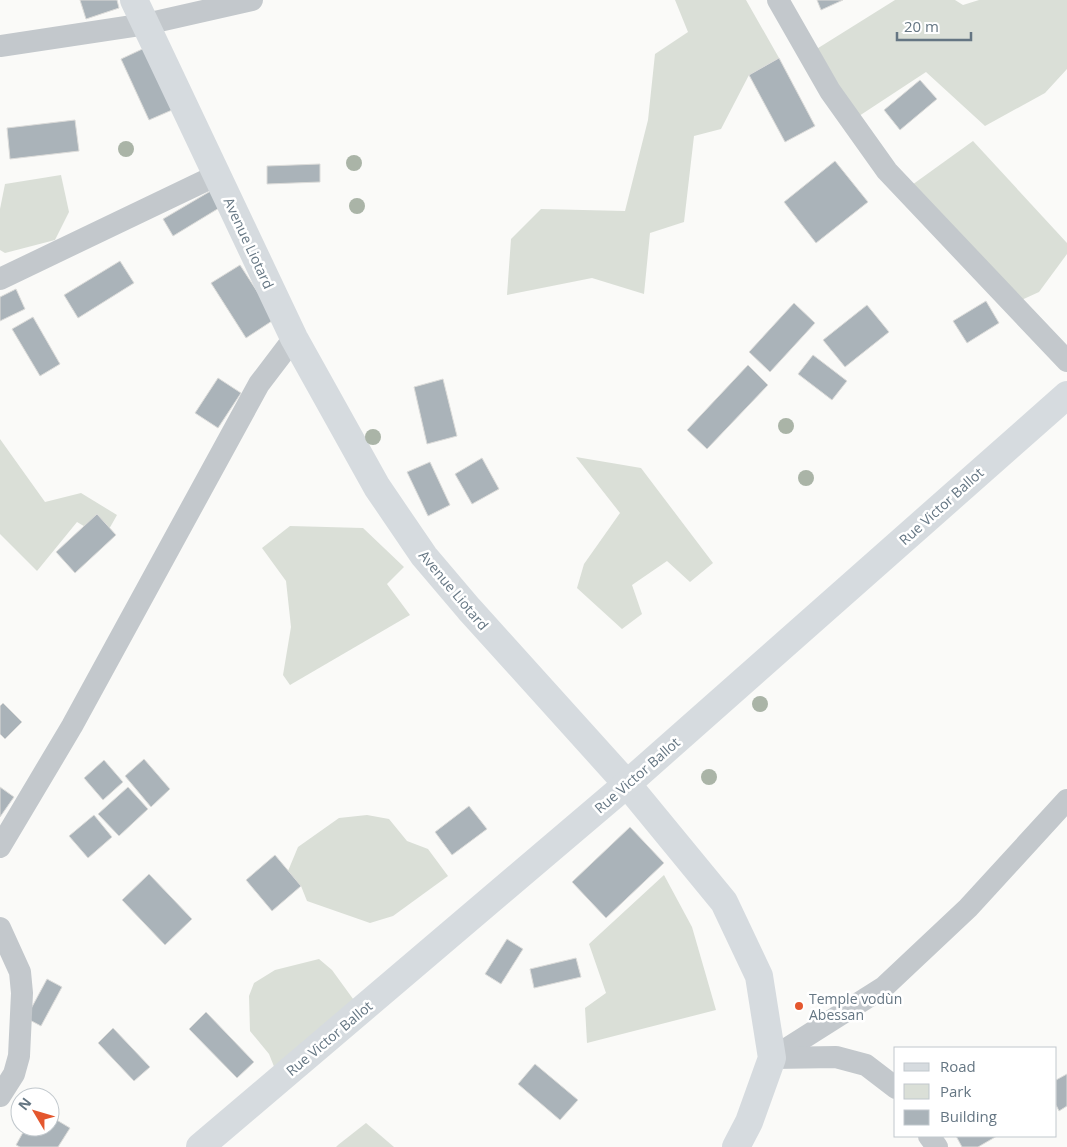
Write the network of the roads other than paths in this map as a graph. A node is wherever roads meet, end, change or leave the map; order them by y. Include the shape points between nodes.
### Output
1 (134, 0) edge
2 (252, 0) edge
3 (778, 0) edge
4 (146, 24) junction
5 (0, 46) edge
6 (217, 175) junction
7 (0, 279) edge
8 (294, 338) junction
9 (1067, 361) edge
10 (1067, 395) edge
11 (627, 784) junction
12 (1067, 800) edge
13 (0, 847) edge
14 (0, 928) edge
15 (772, 1058) junction
16 (894, 1086) edge
17 (0, 1096) edge
18 (200, 1147) edge
19 (736, 1147) edge

1 - 4 street, Avenue Liotard
2 - 4 street
3 - 9 street via 830,91 888,171
4 - 5 street
4 - 6 street, Avenue Liotard
6 - 7 street
6 - 8 street, Avenue Liotard
8 - 11 street, Avenue Liotard via 377,487 424,556
8 - 13 street via 259,384 72,726
10 - 11 street, Rue Victor Ballot
11 - 15 street, Avenue Liotard via 724,902 759,976
11 - 18 street, Rue Victor Ballot
12 - 15 street via 968,908 884,987
14 - 17 street via 20,972 22,992 18,1056 14,1074
15 - 16 street via 836,1056 866,1065
15 - 19 street, Avenue Liotard via 749,1122

